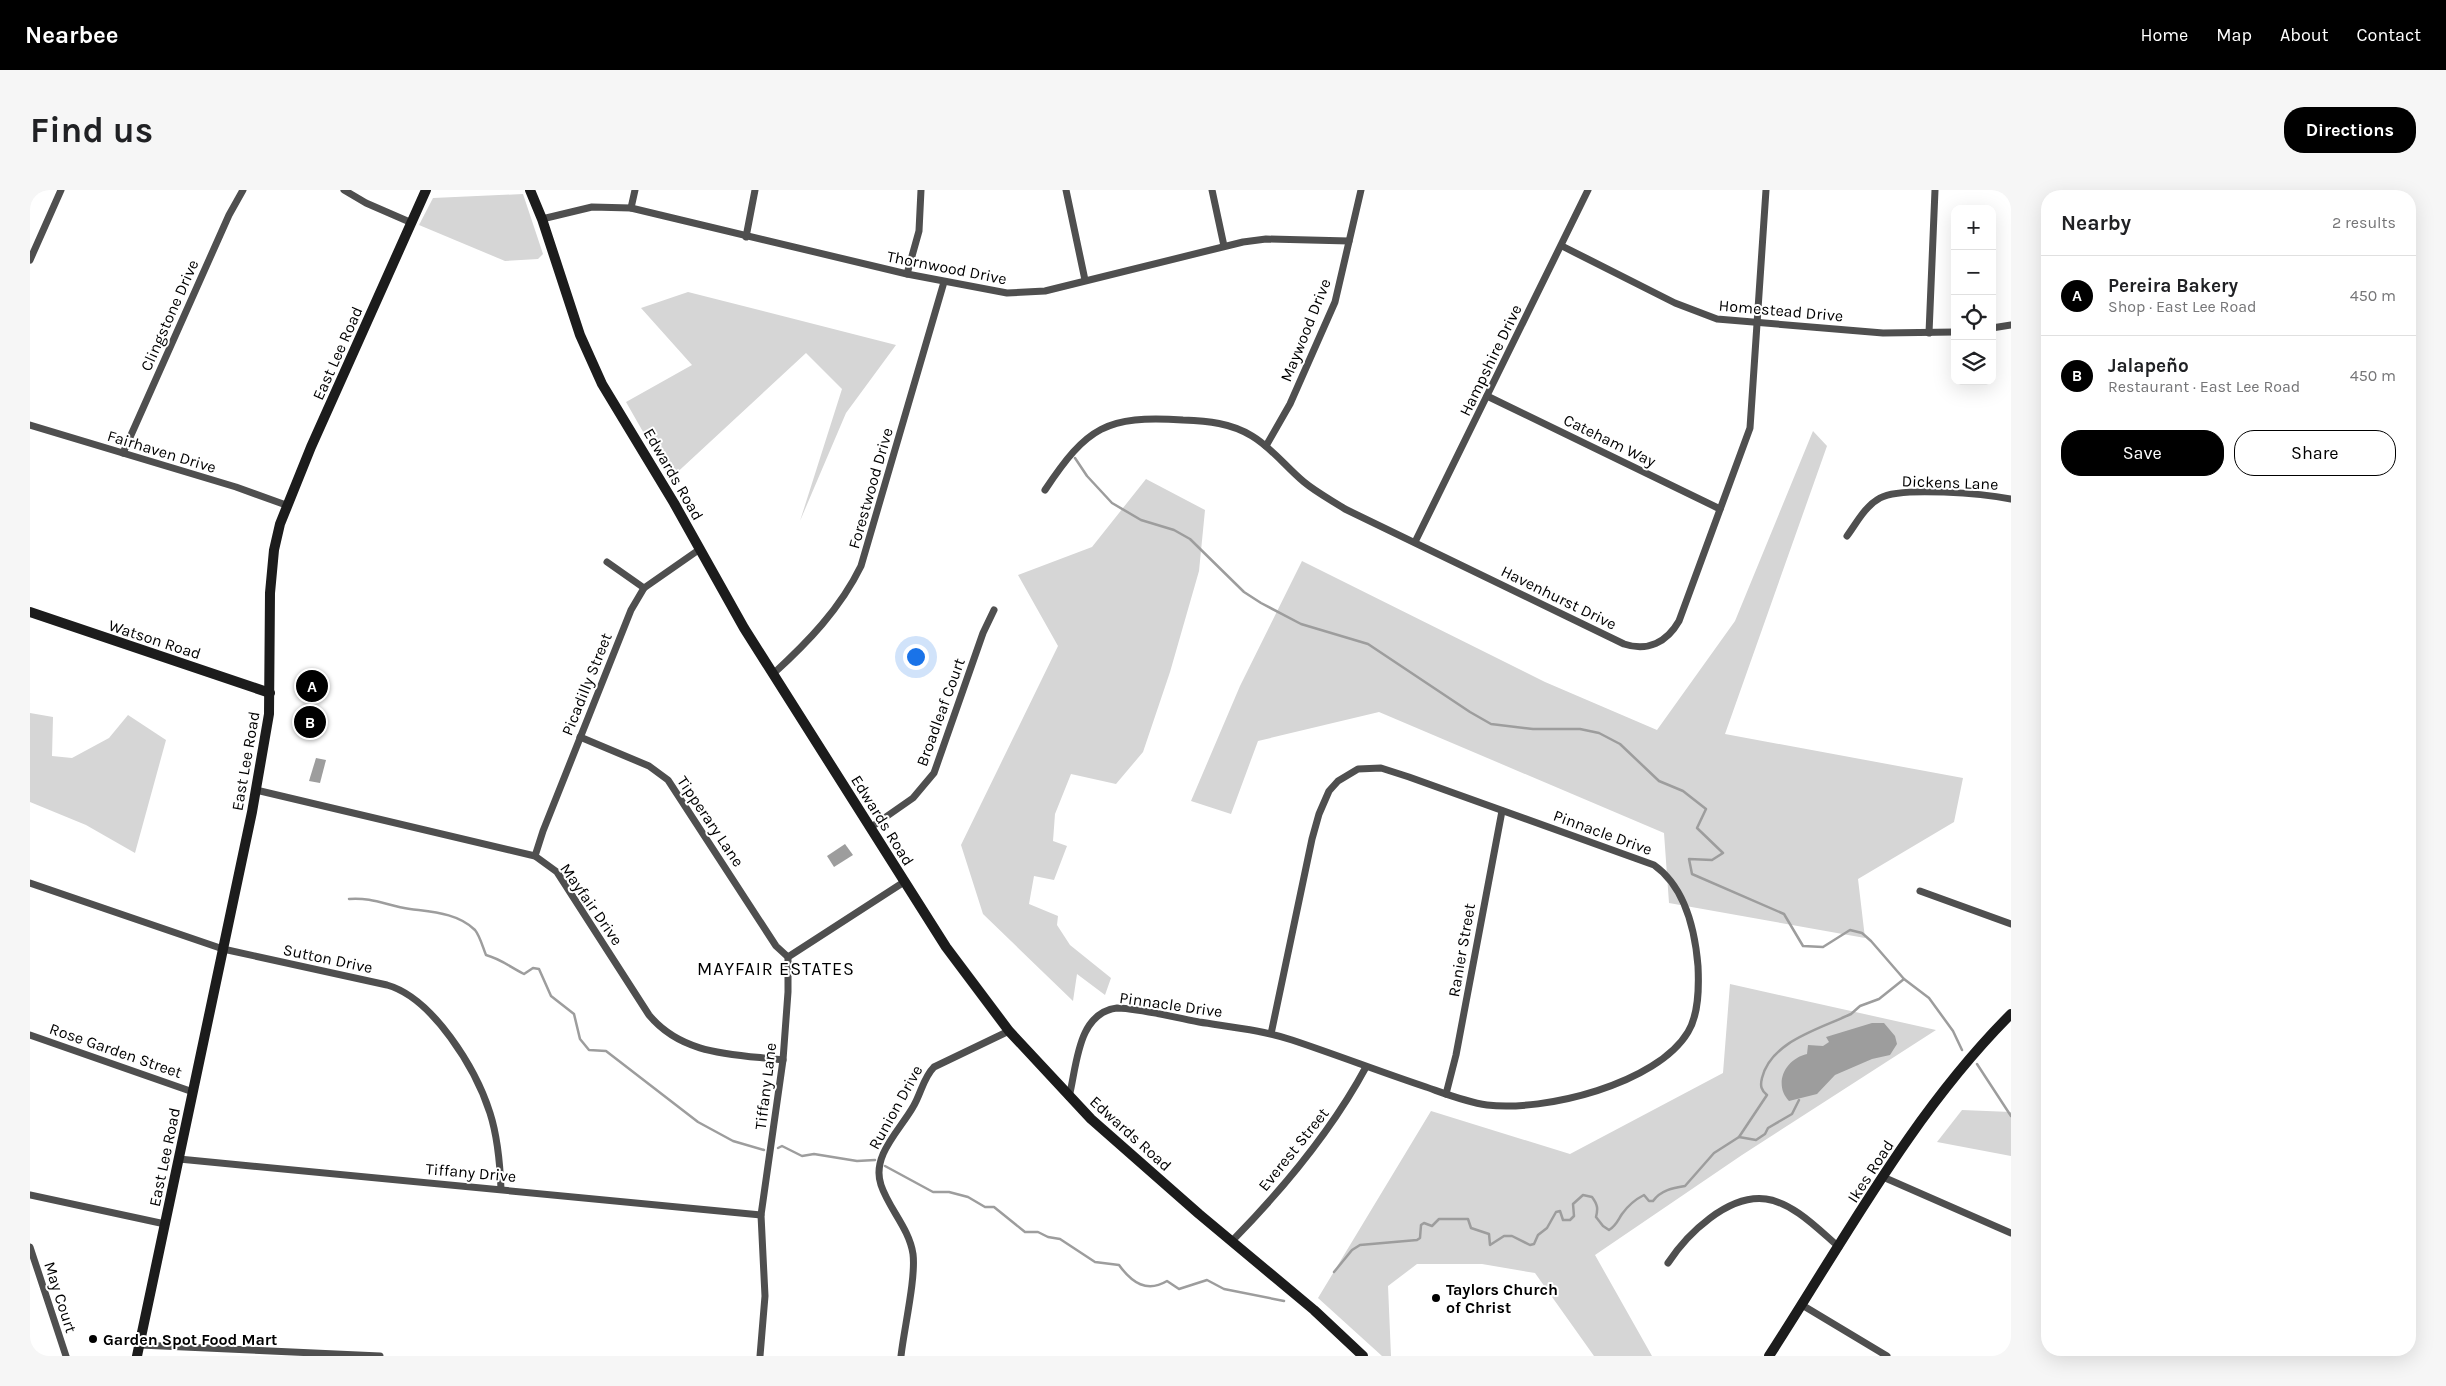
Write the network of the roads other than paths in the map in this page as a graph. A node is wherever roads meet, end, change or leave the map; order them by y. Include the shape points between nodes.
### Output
1 (61, 190) edge
2 (243, 190) edge
3 (344, 190) edge
4 (426, 190) edge
5 (530, 190) edge
6 (635, 190) edge
7 (755, 190) edge
8 (921, 190) edge
9 (1066, 190) edge
10 (1212, 190) edge
11 (1361, 190) edge
12 (1588, 190) edge
13 (1766, 190) edge
14 (1935, 190) edge
15 (631, 208) junction
16 (542, 219) junction
17 (412, 223) junction
18 (746, 237) junction
19 (1349, 241) junction
20 (1224, 246) junction
21 (1562, 246) junction
22 (30, 260) edge
23 (908, 274) junction
24 (1085, 280) junction
25 (944, 282) junction
26 (1758, 322) junction
27 (2011, 325) edge
28 (1996, 327) edge
29 (1951, 332) edge
30 (1929, 333) junction
31 (1487, 396) junction
32 (30, 425) edge
33 (1266, 446) junction
34 (123, 453) junction
35 (1044, 490) dead end
36 (2011, 499) edge
37 (286, 505) junction
38 (1720, 509) junction
39 (1847, 536) dead end
40 (1415, 542) junction
41 (700, 549) junction
42 (606, 562) dead end
43 (644, 588) junction
44 (994, 610) dead end
45 (30, 612) edge
46 (773, 674) junction
47 (270, 693) junction
48 (580, 737) junction
49 (256, 790) junction
50 (1502, 811) junction
51 (870, 828) junction
52 (535, 856) junction
53 (904, 882) junction
54 (30, 883) edge
55 (1920, 891) dead end
56 (2011, 924) edge
57 (223, 949) junction
58 (788, 957) junction
59 (2011, 1014) edge
60 (1009, 1031) junction
61 (1271, 1034) junction
62 (30, 1035) edge
63 (783, 1060) junction
64 (1366, 1067) junction
65 (193, 1092) junction
66 (1446, 1094) junction
67 (1069, 1097) junction
68 (179, 1159) junction
69 (1883, 1178) junction
70 (501, 1189) junction
71 (30, 1195) edge
72 (761, 1215) junction
73 (165, 1224) junction
74 (2011, 1234) edge
75 (1232, 1241) junction
76 (30, 1247) edge
77 (1839, 1247) junction
78 (1668, 1263) dead end
79 (1802, 1305) junction
80 (140, 1345) junction
81 (66, 1356) edge
82 (137, 1356) edge
83 (380, 1356) edge
84 (760, 1356) edge
85 (901, 1356) edge
86 (1363, 1356) edge
87 (1769, 1356) edge
88 (1888, 1356) edge

1 - 22 street
2 - 34 street, Clingstone Drive
3 - 17 street
4 - 17 street, East Lee Road
5 - 16 street, Edwards Road
6 - 15 street
7 - 18 street
8 - 23 street via 919,231
9 - 24 street
10 - 20 street
11 - 19 street, Maywood Drive
12 - 21 street, Hampshire Drive
13 - 26 street, Havenhurst Drive
14 - 30 street
15 - 16 street, Thornwood Drive via 592,207
15 - 18 street, Thornwood Drive
16 - 41 street, Edwards Road via 590,360
17 - 37 street, East Lee Road
18 - 23 street, Thornwood Drive
19 - 20 street, Thornwood Drive via 1266,239
19 - 33 street, Maywood Drive via 1327,321 1290,404
20 - 24 street, Thornwood Drive
21 - 26 street, Homestead Drive via 1675,303 1708,316
21 - 31 street, Hampshire Drive
23 - 25 street, Thornwood Drive
24 - 25 street, Thornwood Drive via 1024,294
25 - 46 street, Forestwood Drive via 861,566 825,622
26 - 30 street, Homestead Drive via 1883,333
26 - 38 street, Havenhurst Drive via 1750,428
27 - 28 street
29 - 30 street, Homestead Drive
31 - 38 street, Cateham Way
31 - 40 street, Hampshire Drive
32 - 34 street, Fairhaven Drive
33 - 35 street, Havenhurst Drive via 1244,431 1218,422 1161,418 1126,420 1103,428 1080,443
33 - 40 street, Havenhurst Drive via 1324,497
34 - 37 street, Fairhaven Drive
36 - 39 street, Dickens Lane via 1929,492 1889,494 1870,506
37 - 47 street, East Lee Road via 272,571
38 - 40 street, Havenhurst Drive via 1679,621 1672,633 1649,646 1624,644
41 - 43 street, Picadilly Street
41 - 46 street, Edwards Road
42 - 43 street
43 - 48 street, Picadilly Street via 631,610
44 - 51 street, Broadleaf Court via 934,773 913,798
45 - 47 street, Watson Road
46 - 51 street, Edwards Road
47 - 49 street, East Lee Road
48 - 52 street, Picadilly Street via 542,830
48 - 58 street, Tipperary Lane via 650,766 668,780 776,946
49 - 52 street, Mayfair Drive
49 - 57 street, East Lee Road
50 - 61 street, Pinnacle Drive via 1381,768 1358,769 1338,781 1323,802 1312,839
50 - 66 street, Ranier Street
50 - 66 street, Pinnacle Drive via 1647,862 1668,875 1686,908 1696,949 1696,1010 1687,1034 1671,1052 1606,1088 1563,1099 1503,1106 1474,1103
51 - 53 street, Edwards Road
52 - 63 street, Mayfair Drive via 557,872 649,1015 662,1029 681,1042 705,1050
53 - 58 street
53 - 60 street, Edwards Road via 946,947
54 - 57 street, Sutton Drive
55 - 56 street
57 - 65 street, East Lee Road
57 - 70 street, Sutton Drive via 387,985 413,998 449,1036 481,1090 496,1135
58 - 63 street, Tiffany Lane
59 - 69 street, Ikes Road via 1945,1086
60 - 67 street, Edwards Road
60 - 85 street, Runion Drive via 934,1067 926,1077 914,1106 891,1138 881,1161 881,1185 907,1234 913,1256
61 - 64 street, Pinnacle Drive
61 - 67 street, Pinnacle Drive via 1124,1008 1106,1010 1095,1016 1086,1029
62 - 65 street, Rose Garden Street
63 - 72 street, Tiffany Lane
64 - 66 street, Pinnacle Drive
64 - 75 street, Everest Street via 1320,1140 1280,1190
65 - 68 street, East Lee Road
67 - 75 street, Edwards Road
68 - 70 street, Tiffany Drive
68 - 73 street, East Lee Road
69 - 74 street
69 - 77 street, Ikes Road
70 - 72 street, Tiffany Drive
71 - 73 street
72 - 84 street, Tiffany Lane via 766,1296
73 - 80 street, East Lee Road
75 - 86 street, Edwards Road
76 - 81 street, May Court
77 - 78 street via 1788,1208 1766,1199 1735,1205 1706,1220 1683,1242
77 - 79 street, Ikes Road
79 - 87 street, Ikes Road
79 - 88 street
80 - 82 street, East Lee Road
80 - 83 street

